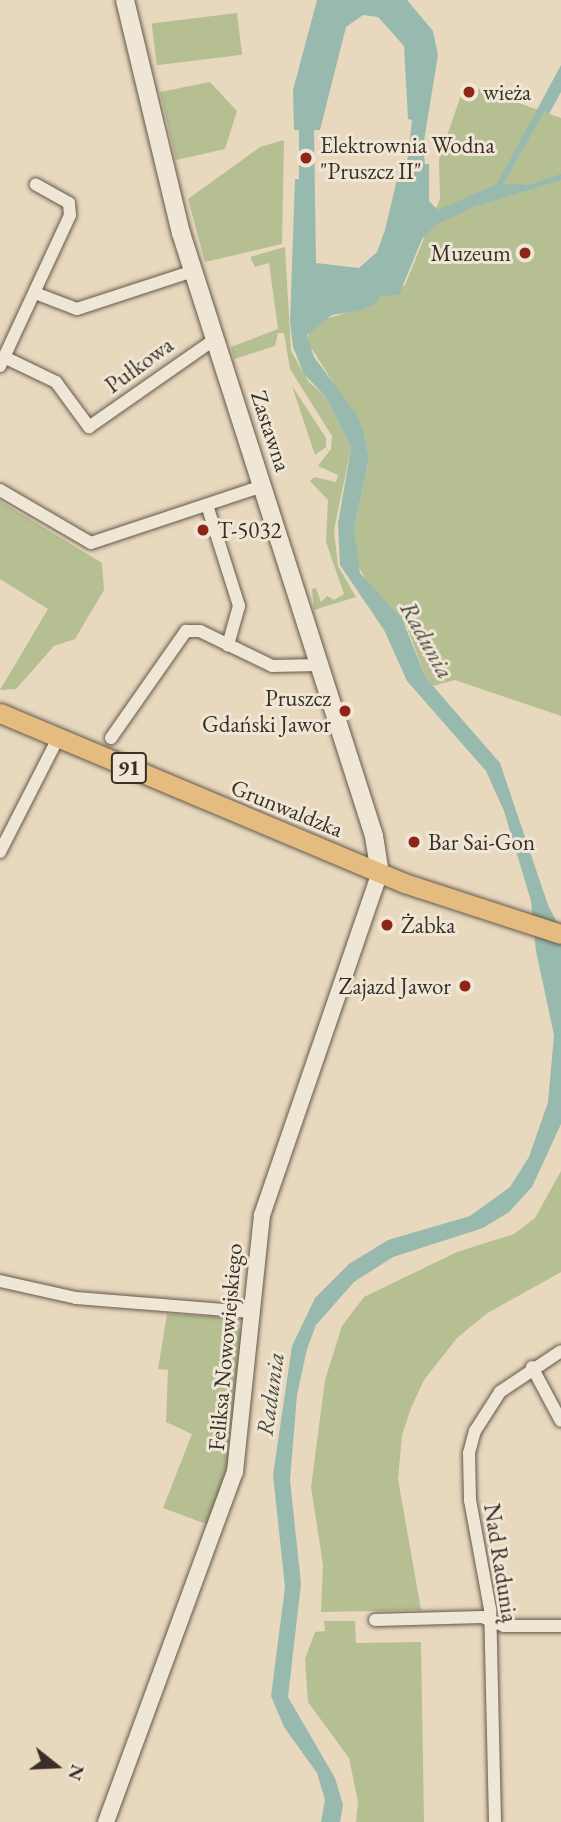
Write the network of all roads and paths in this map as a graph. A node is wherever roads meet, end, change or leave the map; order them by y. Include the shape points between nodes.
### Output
1 (125, 0) edge
2 (36, 185) dead end
3 (193, 271) junction
4 (35, 293) junction
5 (215, 339) junction
6 (2, 361) edge
7 (262, 486) junction
8 (0, 491) edge
9 (207, 505) junction
10 (228, 645) junction
11 (320, 665) junction
12 (0, 713) edge
13 (58, 738) junction
14 (111, 738) dead end
15 (0, 852) edge
16 (380, 872) junction
17 (561, 934) edge
18 (0, 1281) edge
19 (251, 1312) junction
20 (561, 1351) edge
21 (532, 1367) junction
22 (561, 1421) edge
23 (374, 1620) dead end
24 (491, 1621) junction
25 (561, 1626) edge
26 (106, 1822) edge
27 (495, 1822) edge

1 - 3 main road, Zastawna via 166,179
2 - 4 street via 64,199 71,209
3 - 4 street via 78,309
3 - 5 main road, Zastawna
4 - 6 street
5 - 6 street, Pułkowa via 89,427 56,382
5 - 7 main road, Zastawna
7 - 9 street
7 - 11 main road, Zastawna
8 - 9 street via 91,543
9 - 10 street via 239,606
10 - 11 street via 279,667
10 - 14 street via 200,631 180,634
11 - 16 main road, Zastawna via 378,849
12 - 13 main road, Grunwaldzka / 91
13 - 15 street
13 - 16 main road, Grunwaldzka / 91
16 - 17 main road, Grunwaldzka / 91
16 - 19 street, Feliksa Nowowiejskiego via 272,1177 259,1227
18 - 19 street via 76,1298
19 - 26 street, Feliksa Nowowiejskiego via 235,1472
20 - 21 street, Nad Radunią
21 - 22 street
21 - 24 street, Nad Radunią via 487,1408 469,1452 470,1500
23 - 24 street via 482,1617
24 - 25 street via 505,1626
24 - 27 street, Nad Radunią

